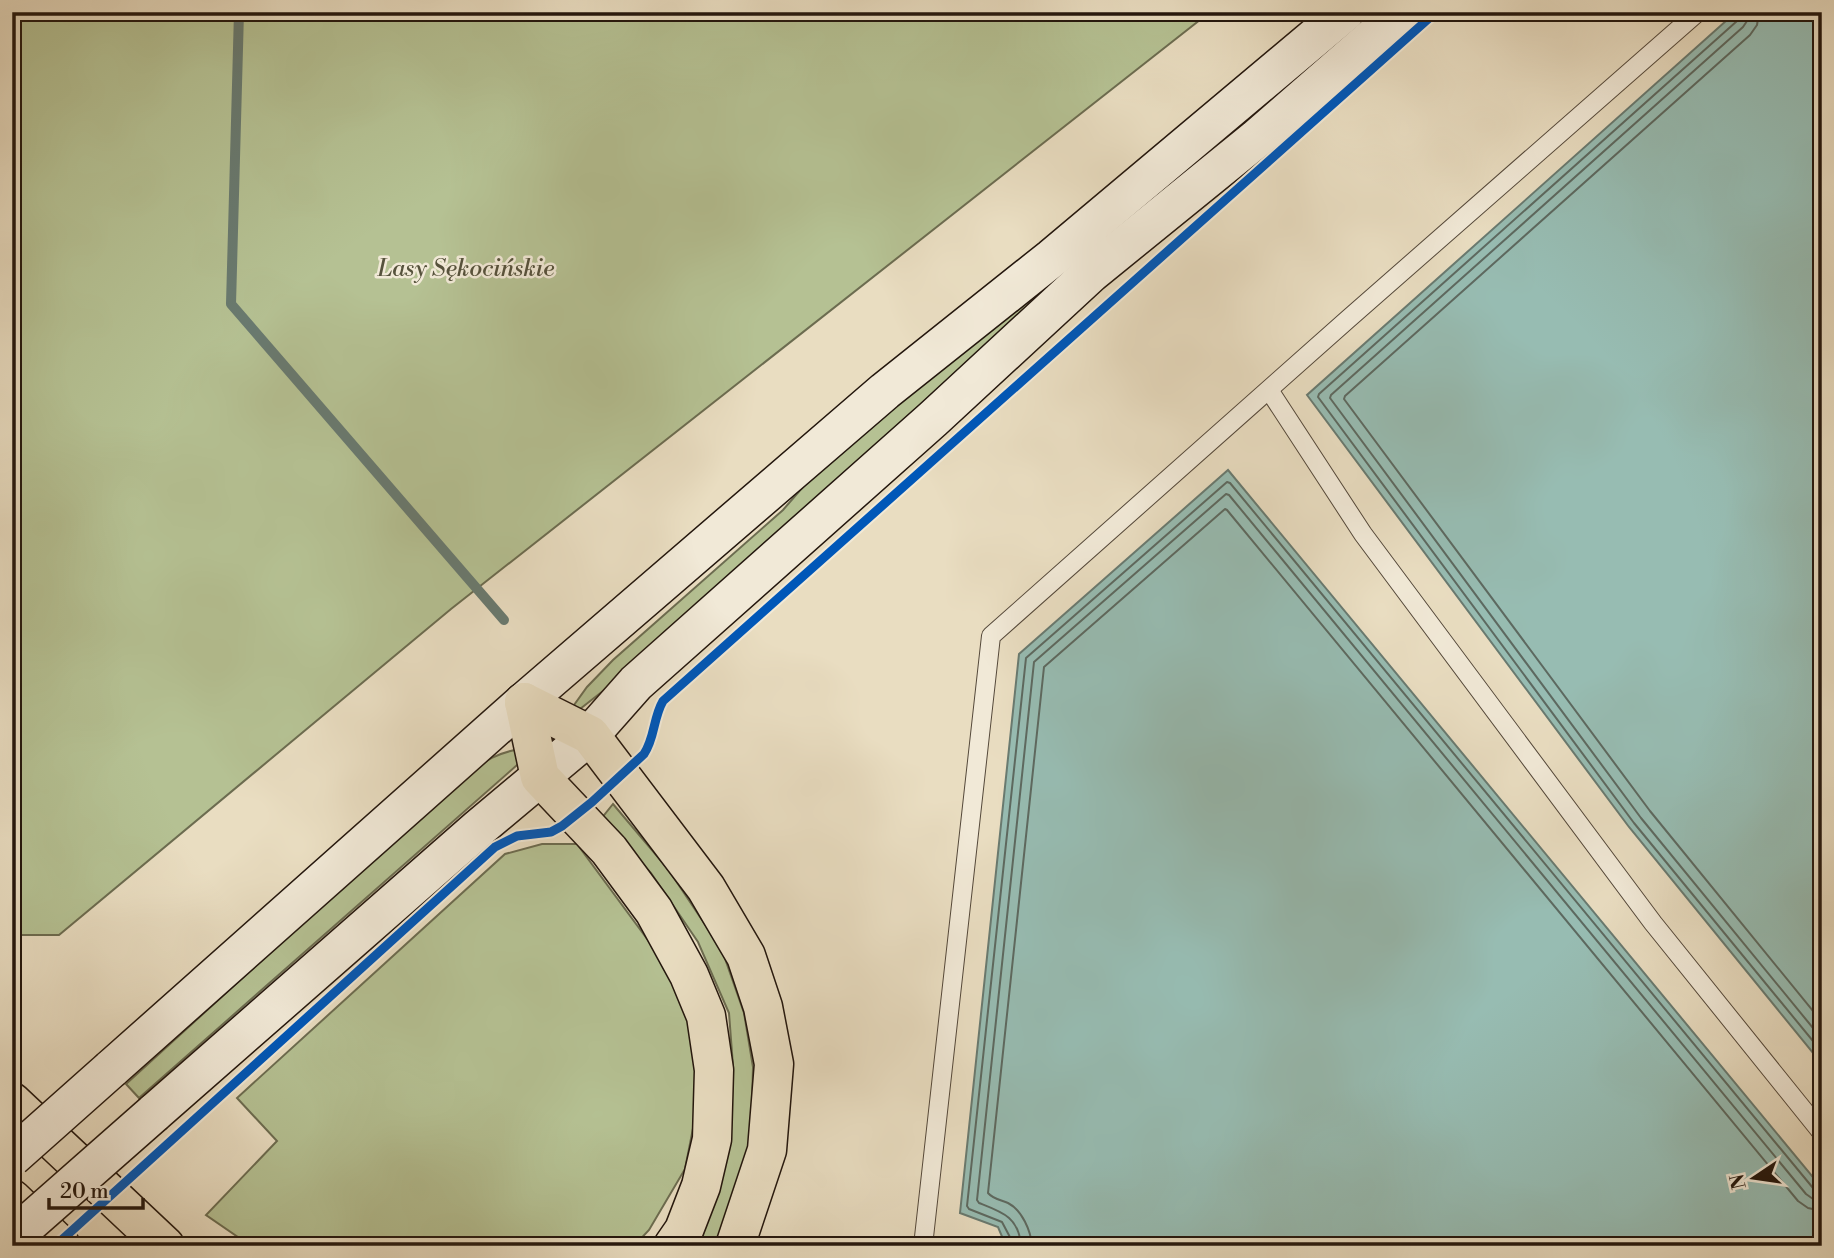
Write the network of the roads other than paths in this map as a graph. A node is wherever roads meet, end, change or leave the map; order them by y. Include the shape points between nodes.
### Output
1 (1345, 12) edge
2 (1402, 12) edge
3 (1698, 12) edge
4 (1269, 390) junction
5 (524, 702) junction
6 (590, 735) junction
7 (540, 776) junction
8 (12, 1102) edge
9 (1822, 1133) edge
10 (12, 1157) edge
11 (12, 1199) edge
12 (131, 1214) junction
13 (12, 1238) edge
14 (61, 1246) edge
15 (164, 1246) edge
16 (177, 1246) edge
17 (673, 1246) edge
18 (735, 1246) edge
19 (923, 1246) edge

1 - 5 main road via 1052,258 885,391
2 - 6 main road via 1091,273 636,683
3 - 4 lane
4 - 9 lane via 1363,534 1653,923
4 - 19 lane via 991,636
5 - 6 highway
5 - 7 highway
5 - 10 main road, bridge
6 - 7 main road
6 - 18 highway via 706,888 746,956 763,1007 774,1064 767,1150
7 - 13 main road, bridge
7 - 17 highway via 609,850 654,911 706,1016 714,1070 712,1139 701,1186
8 - 12 highway
11 - 14 highway
12 - 15 highway
12 - 16 highway

